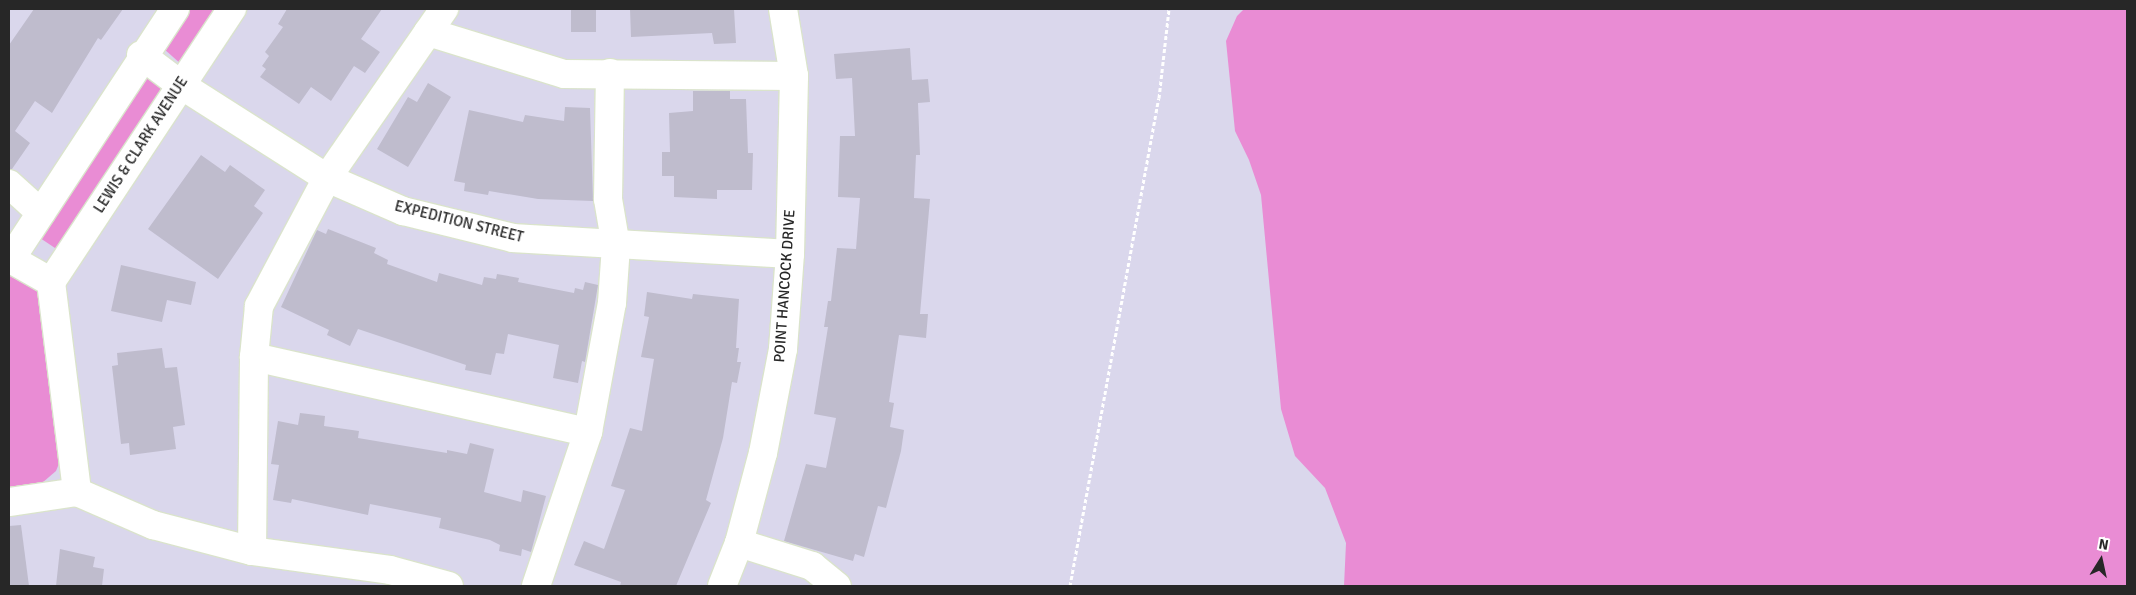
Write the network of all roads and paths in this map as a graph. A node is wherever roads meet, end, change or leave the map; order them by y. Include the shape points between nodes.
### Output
1 (175, 9) edge
2 (232, 9) edge
3 (444, 9) edge
4 (783, 9) edge
5 (1170, 9) edge
6 (428, 32) junction
7 (142, 55) junction
8 (610, 73) junction
9 (794, 76) junction
10 (181, 85) junction
11 (326, 178) junction
12 (9, 184) edge
13 (41, 213) junction
14 (616, 246) junction
15 (790, 254) junction
16 (10, 257) edge
17 (50, 282) junction
18 (254, 357) junction
19 (588, 432) junction
20 (77, 492) junction
21 (9, 502) edge
22 (738, 543) junction
23 (252, 551) junction
24 (449, 586) edge
25 (536, 586) edge
26 (722, 586) edge
27 (837, 586) edge
28 (1070, 586) edge

1 - 7 street
2 - 10 street, LEWIS & CLARK AVENUE
3 - 6 street
4 - 9 street, POINT HANCOCK DRIVE
5 - 28 path via 1159,98
6 - 8 street via 564,74
6 - 11 street
7 - 10 street, EXPEDITION STREET
7 - 13 street
8 - 9 street
8 - 14 street via 608,199
9 - 15 street, POINT HANCOCK DRIVE
10 - 11 street, EXPEDITION STREET
10 - 17 street, LEWIS & CLARK AVENUE
11 - 14 street, EXPEDITION STREET via 403,211 513,238
11 - 18 street via 260,306
12 - 13 street
13 - 16 street
14 - 15 street, EXPEDITION STREET
14 - 19 street via 612,302
15 - 22 street, POINT HANCOCK DRIVE via 783,349 763,453
16 - 17 street
17 - 20 street
18 - 19 street
18 - 23 street
19 - 25 street
20 - 21 street
20 - 23 street via 153,525
22 - 26 street, POINT HANCOCK DRIVE
22 - 27 street via 812,566
23 - 24 street via 390,570

